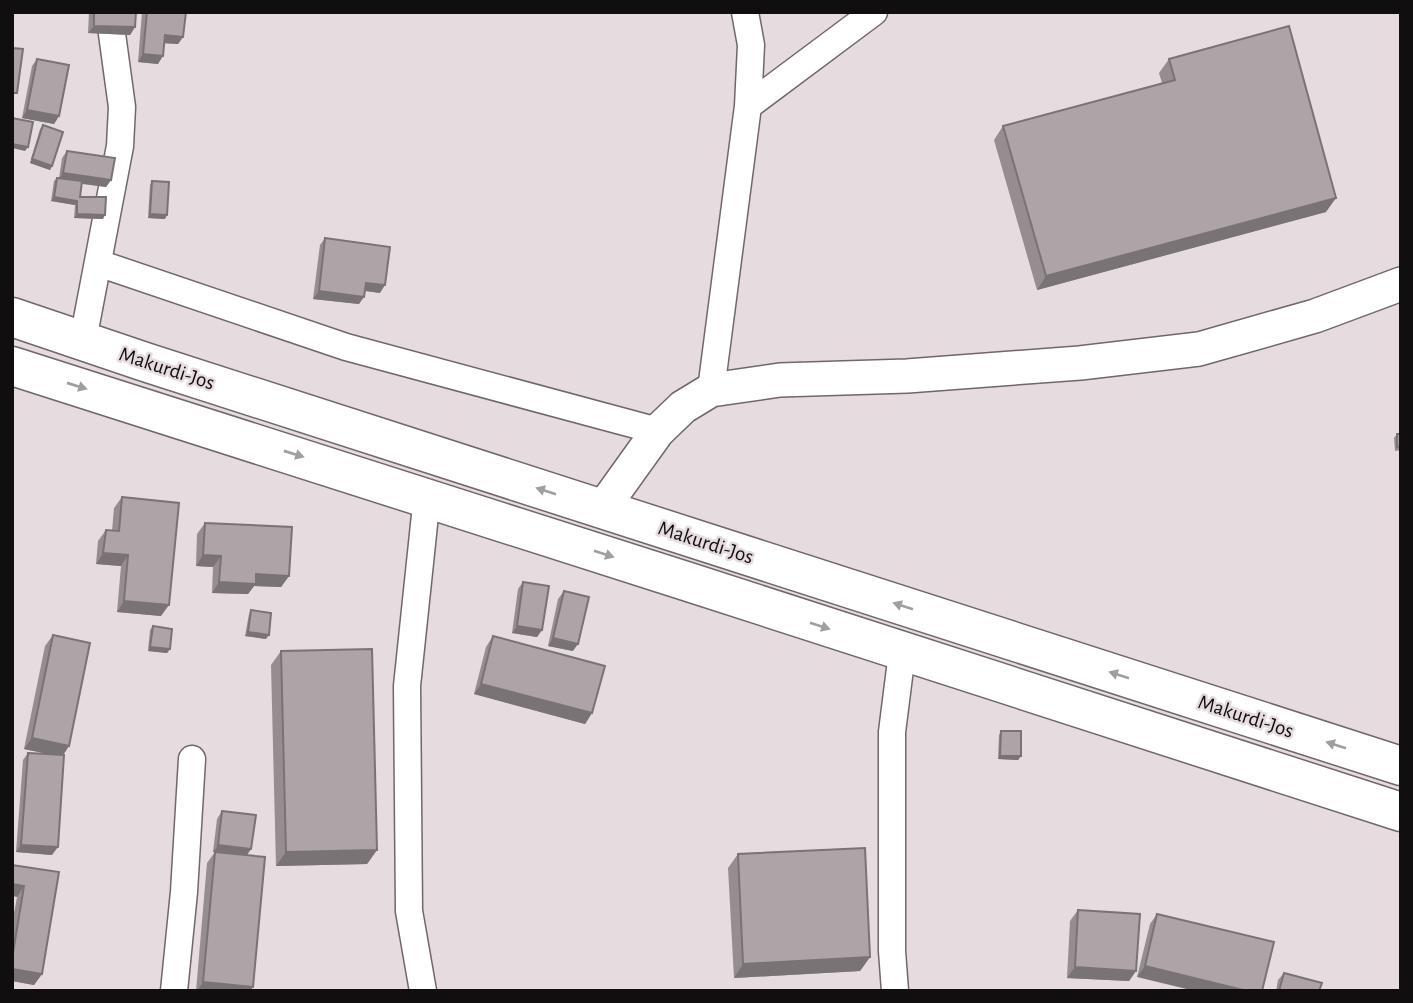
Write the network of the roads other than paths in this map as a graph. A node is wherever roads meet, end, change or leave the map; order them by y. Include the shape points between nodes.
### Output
1 (109, 12) edge
2 (745, 12) edge
3 (874, 12) edge
4 (748, 106) junction
5 (97, 263) junction
6 (1401, 284) edge
7 (12, 317) edge
8 (83, 340) junction
9 (145, 362) junction
10 (12, 366) edge
11 (711, 390) junction
12 (130, 402) junction
13 (658, 431) junction
14 (426, 496) junction
15 (602, 509) junction
16 (902, 653) junction
17 (192, 759) dead end
18 (1401, 766) edge
19 (1401, 811) edge
20 (174, 991) edge
21 (423, 991) edge
22 (895, 991) edge

1 - 5 street via 122,107 120,146
2 - 4 street via 751,45
3 - 4 street
4 - 11 street
5 - 8 street
5 - 13 street via 346,347
6 - 11 street via 1315,316 1199,349 907,376 780,380
7 - 8 highway, Makurdi-Jos
8 - 9 highway, Makurdi-Jos
9 - 12 highway
15 -> 9 highway, Makurdi-Jos
10 -> 12 highway, Makurdi-Jos
11 - 13 street via 683,407
12 -> 14 highway, Makurdi-Jos
13 - 15 street
14 -> 16 highway, Makurdi-Jos
14 - 21 street via 407,686 409,911
18 -> 15 highway, Makurdi-Jos
16 - 19 highway, Makurdi-Jos
16 - 22 street via 892,732
17 - 20 street

